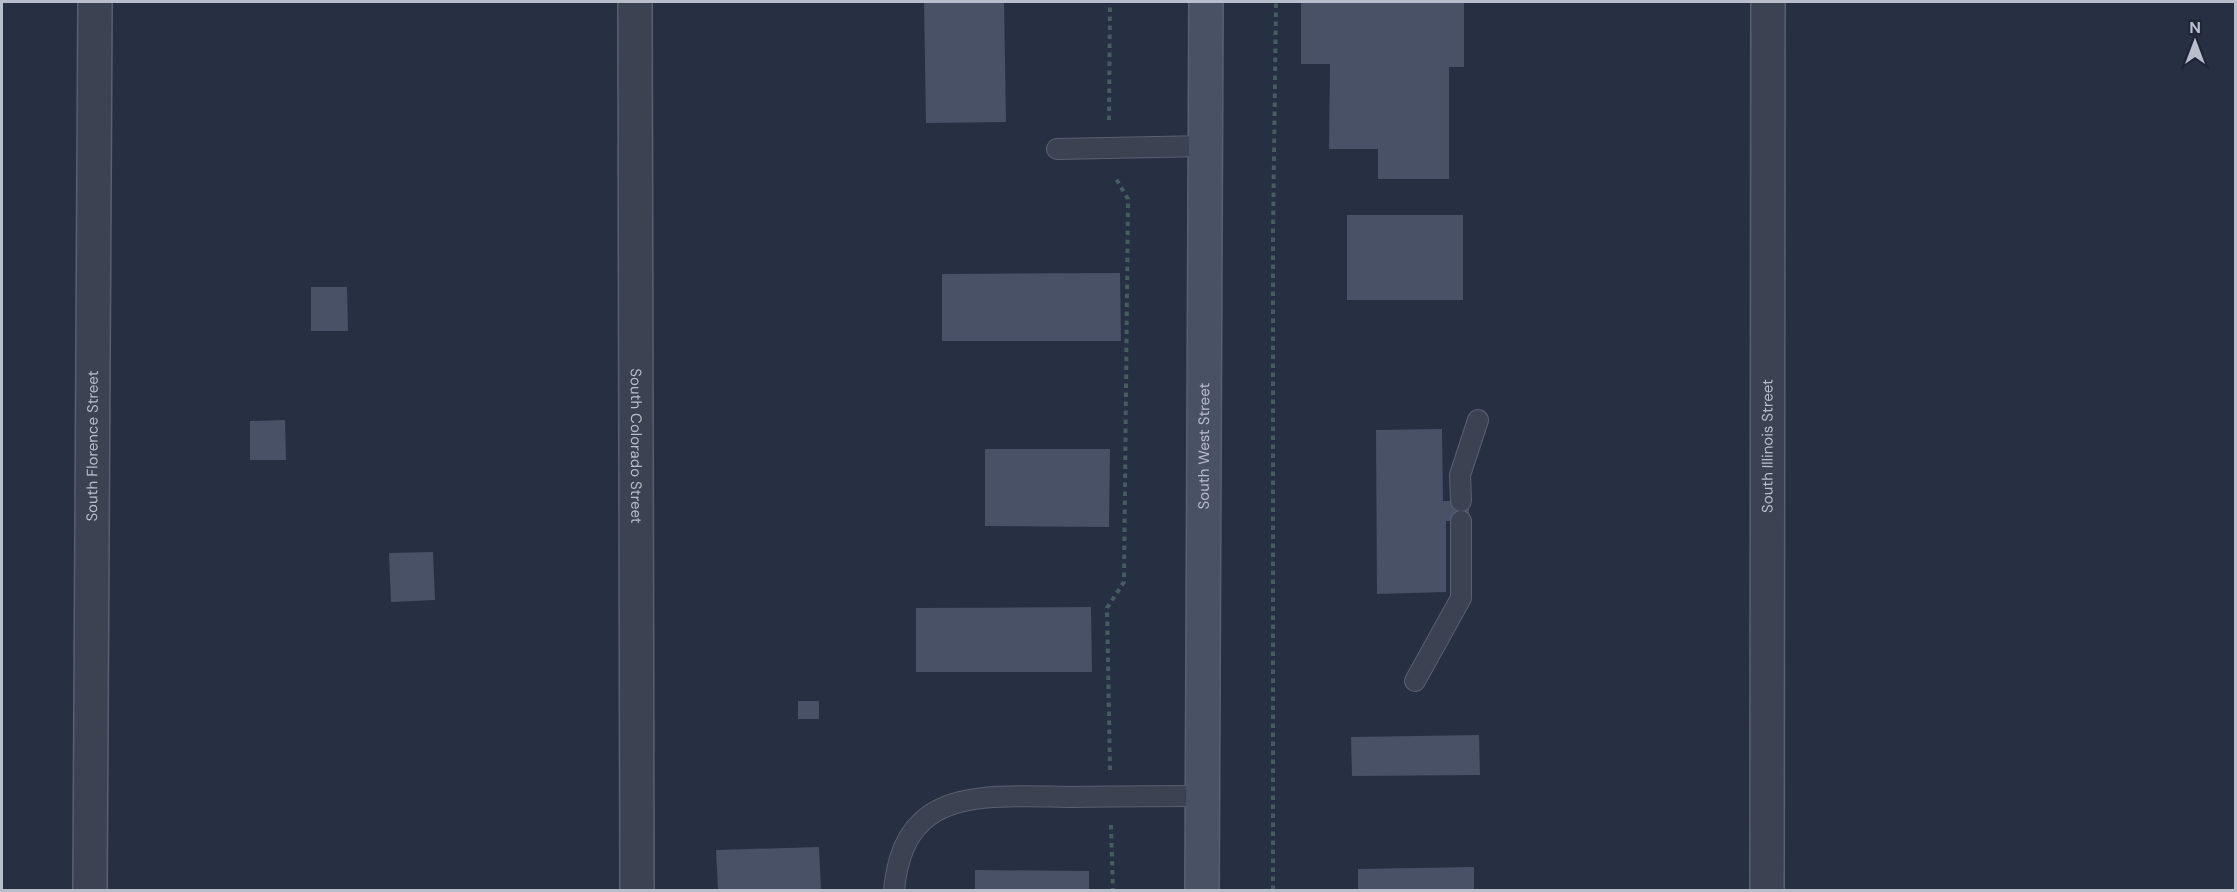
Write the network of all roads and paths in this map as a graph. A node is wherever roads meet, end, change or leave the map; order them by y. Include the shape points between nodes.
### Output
1 (95, 2) edge
2 (635, 2) edge
3 (1110, 2) edge
4 (1206, 2) edge
5 (1276, 2) edge
6 (1768, 2) edge
7 (1206, 146) junction
8 (1109, 148) junction
9 (1057, 149) dead end
10 (1478, 420) dead end
11 (1461, 501) dead end
12 (1461, 521) dead end
13 (1415, 681) dead end
14 (1111, 796) junction
15 (1203, 796) junction
16 (90, 891) edge
17 (638, 891) edge
18 (894, 891) edge
19 (1113, 891) edge
20 (1202, 891) edge
21 (1273, 891) edge
22 (1767, 891) edge

1 - 16 street, South Florence Street
2 - 17 street, South Colorado Street
3 - 8 path
4 - 7 main road, South West Street
5 - 21 path
6 - 22 street, South Illinois Street
7 - 8 lane
7 - 15 main road, South West Street
8 - 9 lane
8 - 14 path via 1109,166 1128,199 1124,582 1107,608
10 - 11 lane via 1460,475
12 - 13 lane via 1461,598
14 - 15 lane
14 - 18 lane via 991,798 954,803 931,814 914,830 903,847
14 - 19 path
15 - 20 main road, South West Street

